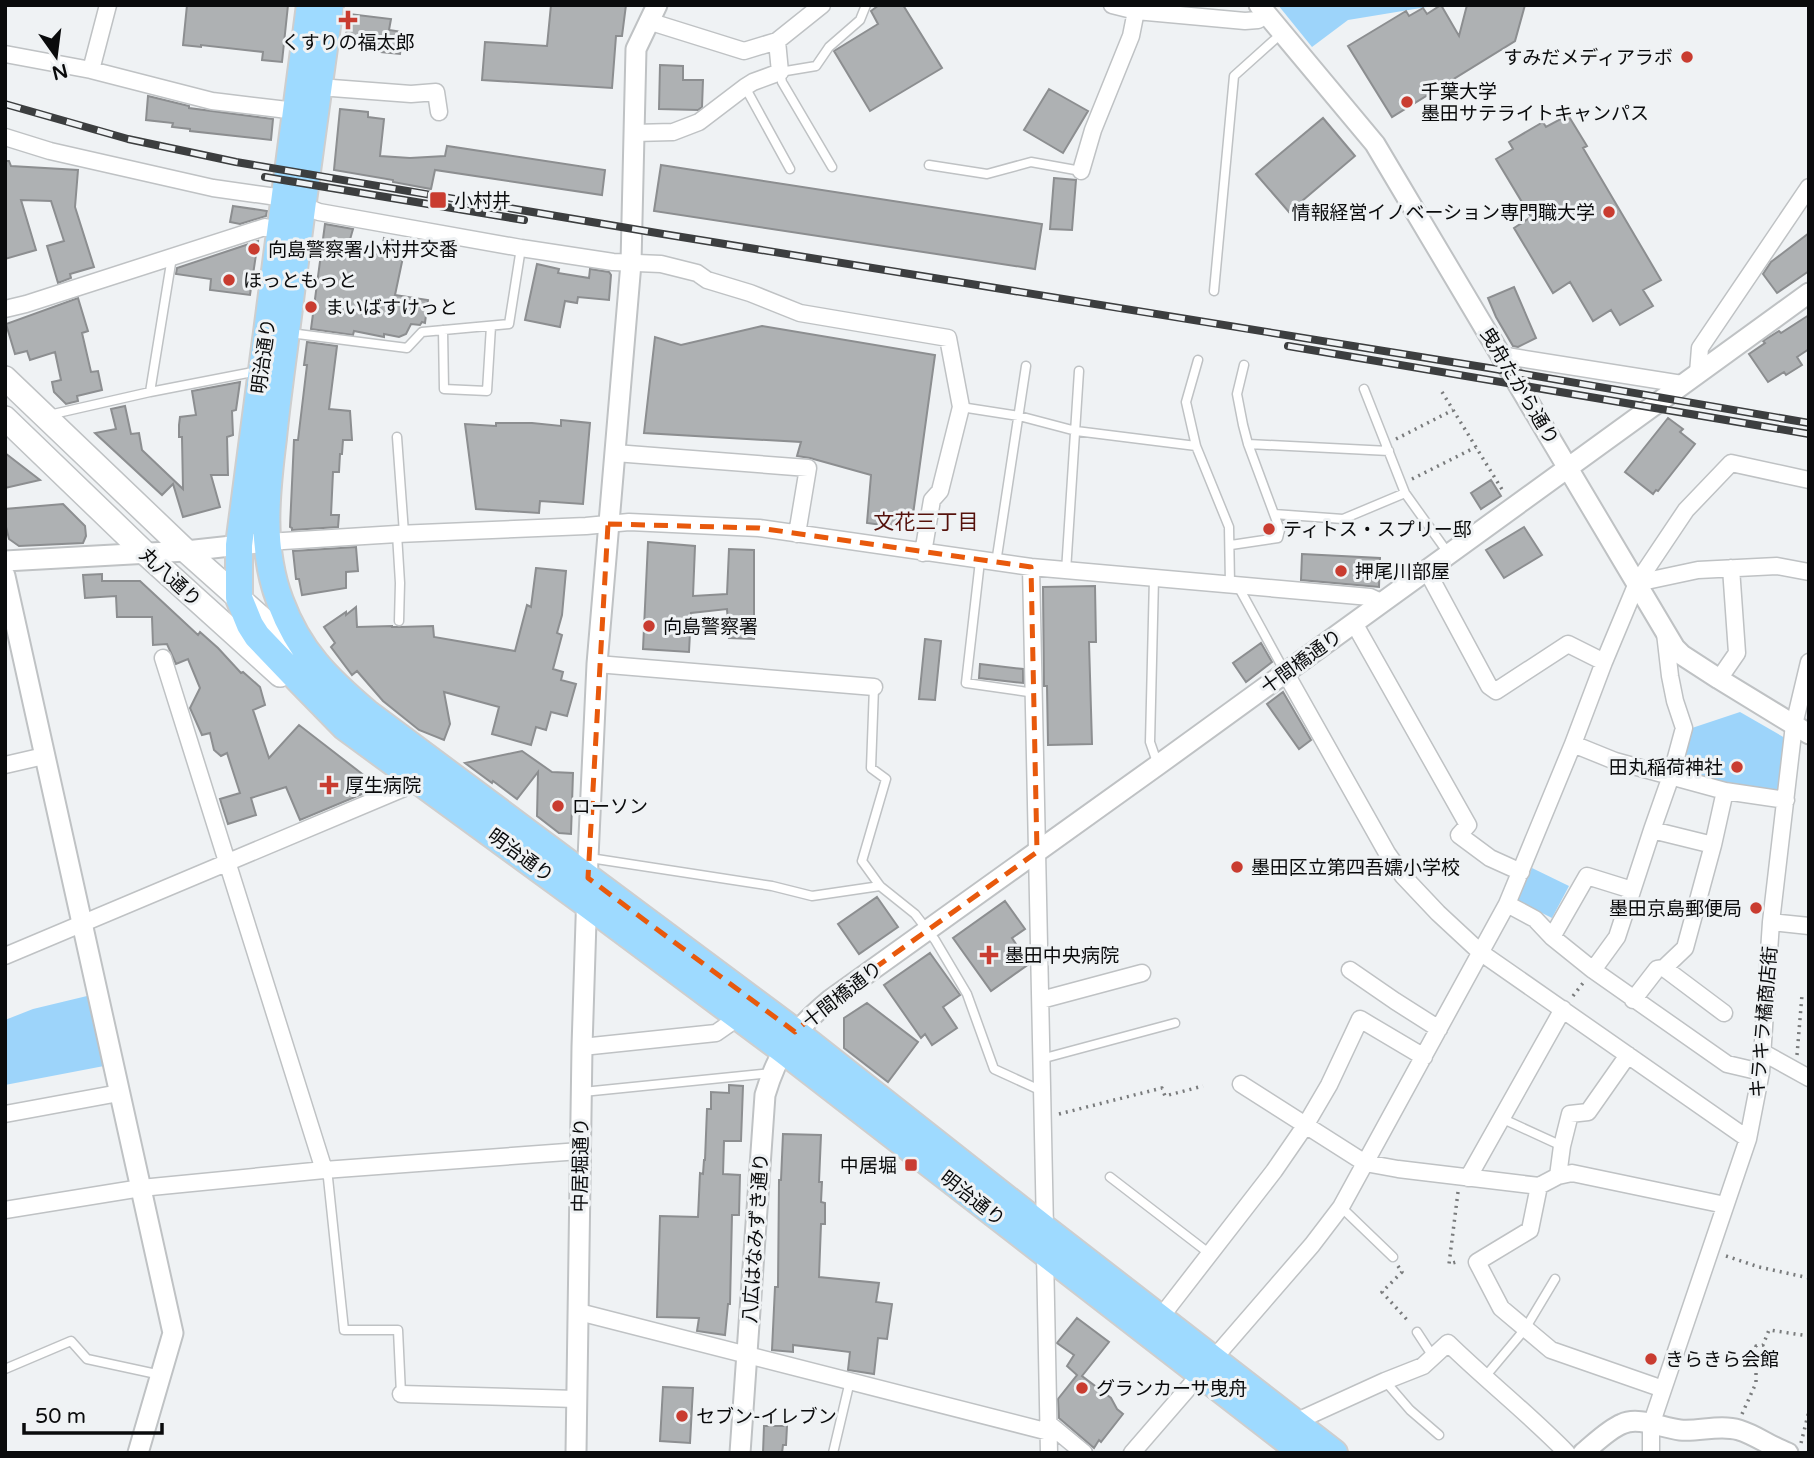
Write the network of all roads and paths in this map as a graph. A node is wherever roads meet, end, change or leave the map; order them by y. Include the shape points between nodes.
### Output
1 (108, 5) edge
2 (310, 5) edge
3 (330, 5) edge
4 (822, 5) edge
5 (866, 5) edge
6 (1112, 5) edge
7 (1262, 10) edge
8 (1136, 11) junction
9 (652, 13) edge
10 (1282, 33) junction
11 (777, 41) junction
12 (5, 54) edge
13 (91, 69) junction
14 (780, 72) junction
15 (319, 87) junction
16 (745, 87) junction
17 (296, 111) junction
18 (439, 112) dead end
19 (634, 133) junction
20 (5, 137) edge
21 (929, 165) dead end
22 (832, 167) dead end
23 (790, 169) dead end
24 (1081, 171) joint
25 (1809, 187) edge
26 (294, 202) junction
27 (289, 231) junction
28 (521, 248) junction
29 (172, 257) junction
30 (631, 263) junction
31 (1214, 291) dead end
32 (1809, 293) edge
33 (5, 309) edge
34 (491, 326) junction
35 (443, 330) junction
36 (285, 333) junction
37 (1500, 355) junction
38 (1198, 360) dead end
39 (1244, 365) dead end
40 (1026, 366) dead end
41 (261, 371) junction
42 (1079, 371) dead end
43 (1698, 373) junction
44 (5, 378) edge
45 (1682, 384) junction
46 (1364, 389) dead end
47 (1442, 391) dead end
48 (150, 392) junction
49 (961, 407) junction
50 (1453, 410) junction
51 (46, 416) junction
52 (1019, 416) junction
53 (5, 418) edge
54 (1076, 431) junction
55 (397, 437) dead end
56 (1248, 444) junction
57 (1196, 446) junction
58 (1476, 447) junction
59 (1387, 448) junction
60 (614, 453) junction
61 (1568, 468) junction
62 (1809, 480) edge
63 (1404, 488) junction
64 (1514, 507) junction
65 (1274, 514) junction
66 (608, 524) junction
67 (401, 534) junction
68 (797, 534) junction
69 (267, 542) junction
70 (239, 545) junction
71 (1231, 545) junction
72 (186, 551) junction
73 (145, 553) junction
74 (923, 553) junction
75 (1449, 555) junction
76 (5, 561) edge
77 (988, 562) junction
78 (1031, 568) junction
79 (1731, 568) junction
80 (1066, 570) junction
81 (1427, 571) junction
82 (1809, 572) edge
83 (5, 576) edge
84 (1154, 578) junction
85 (1637, 583) junction
86 (1234, 585) junction
87 (239, 598) junction
88 (1383, 603) junction
89 (399, 621) dead end
90 (1354, 623) junction
91 (1665, 632) junction
92 (163, 658) dead end
93 (1604, 662) junction
94 (1809, 662) edge
95 (597, 664) junction
96 (1285, 673) junction
97 (323, 674) junction
98 (1719, 679) junction
99 (874, 687) joint
100 (1035, 693) junction
101 (345, 727) junction
102 (1801, 729) edge
103 (1573, 744) junction
104 (44, 756) junction
105 (5, 765) edge
106 (1158, 765) junction
107 (1671, 776) junction
108 (421, 781) junction
109 (1725, 791) junction
110 (1786, 800) junction
111 (1652, 830) junction
112 (1713, 845) junction
113 (1037, 852) junction
114 (228, 862) junction
115 (1521, 872) junction
116 (588, 880) junction
117 (880, 886) junction
118 (1632, 890) junction
119 (1507, 904) junction
120 (1771, 922) junction
121 (82, 923) junction
122 (1809, 926) edge
123 (927, 929) junction
124 (1552, 937) junction
125 (1480, 952) junction
126 (5, 956) edge
127 (1664, 968) junction
128 (1350, 970) dead end
129 (1593, 970) junction
130 (1142, 974) dead end
131 (1802, 995) dead end
132 (1041, 1000) junction
133 (1633, 1000) junction
134 (1563, 1009) junction
135 (1724, 1013) dead end
136 (739, 1017) junction
137 (1175, 1023) dead end
138 (1439, 1029) junction
139 (582, 1047) junction
140 (783, 1051) junction
141 (1762, 1052) junction
142 (1628, 1055) junction
143 (1424, 1057) junction
144 (1041, 1059) junction
145 (1761, 1072) junction
146 (1802, 1074) edge
147 (1241, 1084) dead end
148 (1203, 1086) dead end
149 (1042, 1091) junction
150 (581, 1092) junction
151 (119, 1093) junction
152 (5, 1114) edge
153 (1042, 1117) junction
154 (1501, 1118) junction
155 (1305, 1126) junction
156 (1748, 1139) junction
157 (1562, 1146) junction
158 (580, 1151) junction
159 (1365, 1163) junction
160 (324, 1170) junction
161 (1558, 1176) junction
162 (1110, 1177) dead end
163 (1464, 1177) junction
164 (1539, 1186) junction
165 (141, 1188) junction
166 (7, 1204) edge
167 (1725, 1205) junction
168 (1341, 1207) junction
169 (1045, 1241) junction
170 (1710, 1251) junction
171 (1210, 1254) junction
172 (1392, 1257) joint
173 (1477, 1262) junction
174 (1809, 1278) edge
175 (1555, 1279) dead end
176 (579, 1312) junction
177 (1160, 1318) junction
178 (1525, 1329) junction
179 (1418, 1332) joint
180 (1809, 1336) edge
181 (747, 1355) junction
182 (1434, 1358) junction
183 (1207, 1366) junction
184 (5, 1369) edge
185 (161, 1375) junction
186 (1484, 1378) junction
187 (850, 1381) junction
188 (1385, 1381) junction
189 (1663, 1389) junction
190 (401, 1394) joint
191 (576, 1399) junction
192 (1809, 1411) edge
193 (1295, 1422) junction
194 (1651, 1424) junction
195 (1049, 1428) junction
196 (1736, 1429) junction
197 (1439, 1435) dead end
198 (138, 1453) edge
199 (576, 1453) edge
200 (740, 1453) edge
201 (833, 1453) edge
202 (1049, 1453) edge
203 (1084, 1453) edge
204 (1132, 1453) edge
205 (1303, 1453) edge
206 (1334, 1453) edge
207 (1567, 1453) edge
208 (1583, 1453) edge
209 (1651, 1453) edge
210 (1788, 1453) edge
211 (1798, 1453) edge

1 - 13 street
2 - 17 main road, 明治通り
3 - 15 main road, 明治通り
4 - 11 street
5 - 14 lane via 860,20 829,47 816,66
6 - 8 street
7 - 8 street via 1258,20
7 - 10 street, 曳舟たから通り
8 - 24 street
9 - 11 street via 744,51
9 - 19 street, 中居堀通り via 636,49
10 - 31 lane via 1234,76
10 - 37 street, 曳舟たから通り via 1375,144
11 - 14 street
12 - 13 street
13 - 17 street via 212,101
14 - 16 street
14 - 22 lane
15 - 18 street via 436,92
15 - 26 main road, 明治通り
16 - 19 street via 699,122 673,132
16 - 23 lane
17 - 26 main road, 明治通り
19 - 30 street, 中居堀通り
20 - 26 street via 50,152
21 - 24 lane via 987,174 1031,162
25 - 43 street via 1700,348
26 - 27 main road, 明治通り
26 - 28 street via 319,212
27 - 29 street via 265,227
27 - 36 main road, 明治通り
27 - 41 main road, 明治通り
28 - 30 street
28 - 34 lane via 509,324
29 - 33 street
29 - 48 lane
30 - 49 street via 661,264 696,273 800,313 948,338
30 - 60 street, 中居堀通り
32 - 43 street, 十間橋通り
34 - 35 lane
34 - 35 lane via 487,391 444,389
35 - 36 lane via 422,332 408,348
36 - 69 main road, 明治通り via 267,487
37 - 45 street
37 - 61 street, 曳舟たから通り
38 - 57 lane via 1186,402
39 - 56 lane via 1237,394
40 - 52 lane
41 - 48 lane
41 - 70 main road, 明治通り
42 - 54 lane
43 - 45 street, 十間橋通り
44 - 51 main road, 丸八通り
45 - 61 street, 十間橋通り
46 - 59 lane
47 - 50 path
48 - 51 lane
49 - 52 lane
49 - 74 street via 940,491 932,500
50 - 58 path
50 - 59 path
51 - 72 main road, 丸八通り
52 - 54 lane
52 - 77 lane
53 - 73 main road, 丸八通り
54 - 57 lane
54 - 80 lane
55 - 67 lane
56 - 59 lane
56 - 65 lane
57 - 71 lane via 1229,527
58 - 63 path
58 - 64 path
59 - 63 lane
60 - 66 street, 中居堀通り
60 - 68 street via 808,468
61 - 64 street, 十間橋通り
61 - 85 street, 曳舟たから通り
62 - 85 street via 1731,463 1686,510
63 - 65 lane via 1343,519
63 - 75 lane
64 - 75 street, 十間橋通り
65 - 71 lane via 1278,538
66 - 67 street
66 - 68 street via 759,528
66 - 95 street, 中居堀通り
67 - 69 street
67 - 89 lane
68 - 74 street
69 - 70 street
69 - 97 main road, 明治通り via 288,620
70 - 72 street
70 - 87 main road, 明治通り
71 - 86 lane
72 - 73 street
72 - 87 main road, 丸八通り
73 - 76 street
73 - 101 main road, 丸八通り
74 - 77 street
75 - 81 street, 十間橋通り
77 - 78 street
77 - 100 lane via 966,683
78 - 80 street
78 - 100 street
79 - 82 street via 1777,566
79 - 85 street
79 - 98 street via 1737,653
80 - 84 street
81 - 88 street, 十間橋通り
81 - 93 street via 1489,686 1496,691 1569,644
83 - 104 street
84 - 86 street
84 - 106 lane via 1150,742
85 - 91 street, 曳舟たから通り
85 - 93 street
86 - 88 street via 1370,597
86 - 96 lane
87 - 97 main road, 丸八通り
87 - 101 main road, 明治通り via 257,636
88 - 90 street, 十間橋通り
90 - 96 street, 十間橋通り
90 - 115 street via 1468,825 1459,835 1490,858
91 - 98 street, 曳舟たから通り via 1682,655
91 - 107 street via 1670,676 1684,728
92 - 114 street
93 - 103 street
94 - 102 street, キラキラ橘商店街
95 - 99 street
95 - 116 street, 中居堀通り
96 - 106 street, 十間橋通り
96 - 125 street via 1402,876
97 - 116 main road, 明治通り via 367,713
98 - 102 street, 曳舟たから通り
99 - 117 lane via 871,768 886,779 862,861
100 - 113 street
101 - 108 main road, 明治通り
102 - 110 street, キラキラ橘商店街
103 - 107 street
103 - 115 street
104 - 105 street
104 - 121 street
106 - 113 street, 十間橋通り
107 - 109 street
107 - 111 street
108 - 114 street
108 - 116 main road, 明治通り
109 - 110 street
109 - 112 street
110 - 120 street, キラキラ橘商店街
111 - 112 street
111 - 118 street
112 - 127 street via 1685,948
113 - 123 street, 十間橋通り
113 - 132 street
114 - 121 street
114 - 160 street
115 - 119 street
116 - 117 lane via 772,886 811,896
116 - 136 main road, 明治通り
116 - 139 street, 中居堀通り
116 - 140 main road, 明治通り
117 - 123 lane
118 - 124 street via 1587,876
118 - 129 street via 1617,937
119 - 124 street via 1535,919
119 - 125 street
120 - 122 street
120 - 141 street, キラキラ橘商店街
121 - 126 street
121 - 151 street
123 - 140 street, 十間橋通り via 830,1000
123 - 149 lane via 967,993 994,1069
124 - 129 street
125 - 134 street
125 - 138 street
127 - 133 street via 1657,969
127 - 135 street
128 - 138 street
129 - 133 street
129 - 134 path
130 - 132 street
131 - 146 path
132 - 144 street
133 - 145 street via 1727,1064
134 - 142 street
134 - 154 street
136 - 139 street via 716,1034
136 - 140 main road, 明治通り
137 - 144 lane
138 - 143 street
139 - 150 street, 中居堀通り
140 - 150 lane
140 - 169 main road, 明治通り
140 - 181 street, 八広はなみずき通り via 765,1095
141 - 145 street, キラキラ橘商店街
141 - 146 street
142 - 156 street
142 - 157 street via 1588,1112 1570,1114
143 - 155 street via 1360,1019
143 - 159 street
144 - 149 street
145 - 156 street, キラキラ橘商店街
147 - 155 street
148 - 153 path via 1165,1097 1162,1088
149 - 153 street
150 - 158 street, 中居堀通り
151 - 152 street
151 - 165 street
153 - 169 street
154 - 157 lane
154 - 163 street
155 - 159 street
155 - 171 street
156 - 167 street, キラキラ橘商店街
157 - 161 street
158 - 160 street
158 - 176 street, 中居堀通り
159 - 163 street
159 - 168 street
160 - 165 street
160 - 190 lane via 344,1329 398,1331
161 - 164 street
161 - 167 street via 1572,1173
162 - 171 lane
163 - 164 street
163 - 173 path via 1449,1264 1471,1258
164 - 173 street via 1530,1230
165 - 166 street
165 - 185 street via 173,1333
167 - 170 street, キラキラ橘商店街
168 - 172 lane
168 - 183 street
169 - 177 main road, 明治通り
169 - 183 main road, 明治通り
169 - 195 street
170 - 174 path
170 - 189 street, キラキラ橘商店街
171 - 177 street
172 - 179 path via 1402,1272 1382,1292
173 - 178 street via 1501,1308
175 - 178 lane
176 - 181 street
176 - 191 street, 中居堀通り
177 - 183 main road, 明治通り
178 - 186 lane
178 - 189 street via 1551,1350
179 - 182 lane
180 - 196 path via 1769,1330 1763,1345 1756,1346 1756,1383
181 - 187 street
181 - 200 street, 八広はなみずき通り
182 - 186 street via 1448,1343
182 - 188 street
183 - 193 main road, 明治通り
183 - 204 street
183 - 205 main road, 明治通り
184 - 185 lane via 71,1341 87,1359
185 - 198 street
186 - 207 street
187 - 195 street
187 - 201 lane
188 - 193 street
188 - 197 lane
189 - 194 street, キラキラ橘商店街
190 - 191 street
191 - 199 street, 中居堀通り
192 - 211 path
193 - 206 main road, 明治通り
194 - 196 street via 1684,1430
194 - 208 street via 1636,1420 1622,1424
194 - 209 street, キラキラ橘商店街
195 - 202 street
195 - 203 street
196 - 210 street

